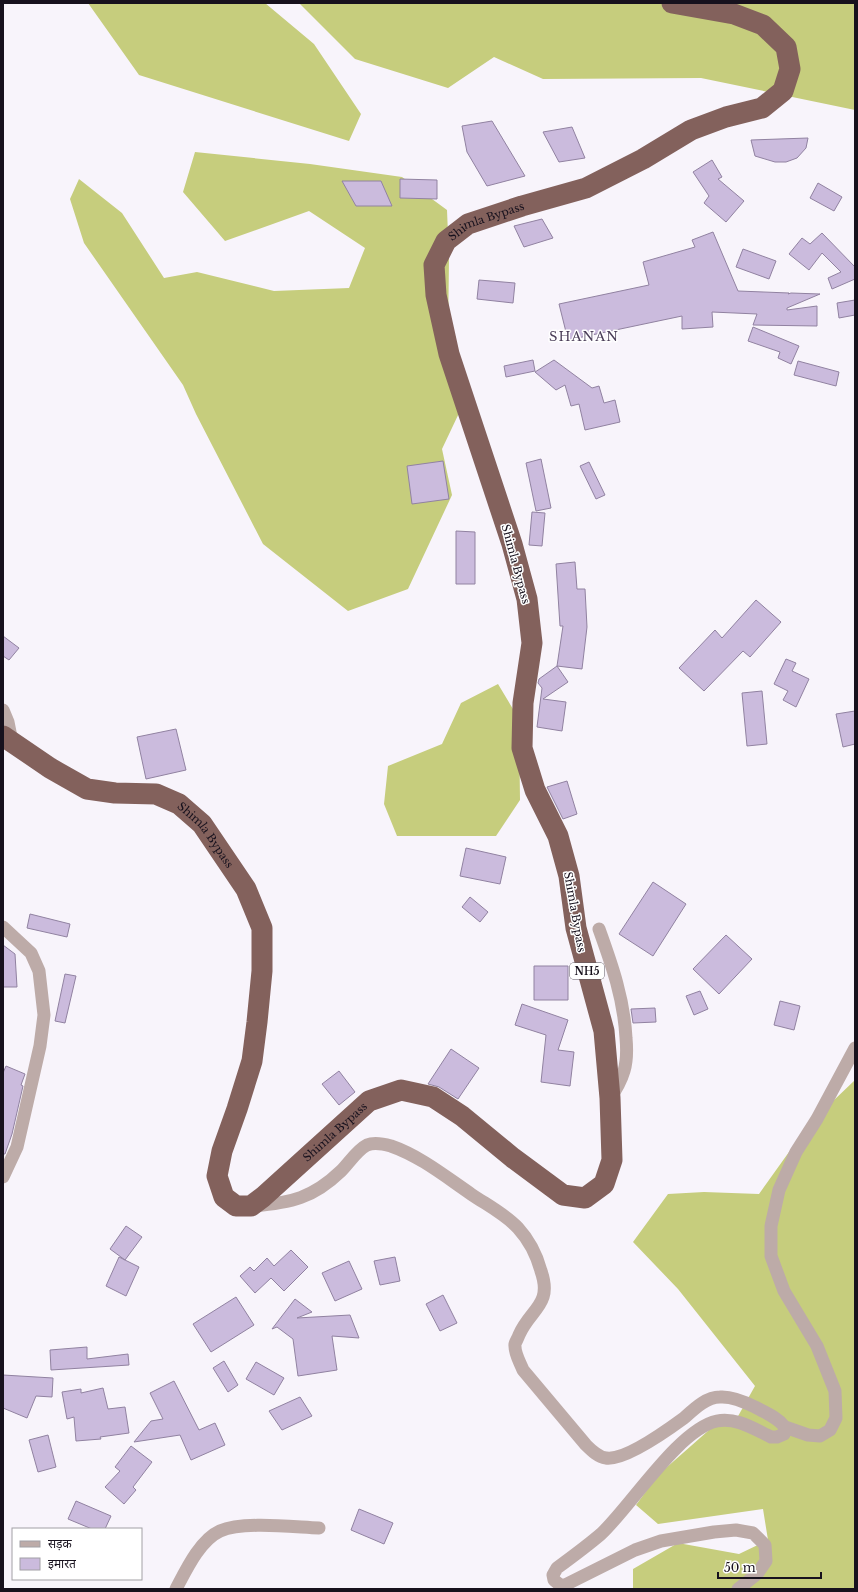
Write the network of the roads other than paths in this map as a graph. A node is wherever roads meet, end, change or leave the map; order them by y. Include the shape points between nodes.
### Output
1 (672, 3) edge
2 (3, 710) edge
3 (8, 739) edge
4 (3, 927) edge
5 (599, 929) dead end
6 (855, 1048) edge
7 (610, 1098) junction
8 (3, 1177) edge
9 (251, 1206) junction
10 (785, 1427) junction
11 (319, 1528) dead end
12 (176, 1589) edge
13 (738, 1589) edge

1 - 7 highway, Shimla Bypass / NH5 via 734,14 763,24 786,47 790,69 783,91 762,108 726,117 692,130 586,188 468,224 446,241 434,265 436,296 449,354 512,544 527,599 532,643 523,703 522,748 536,790 558,836 569,876 576,928 604,1031
2 - 3 street via 8,722
3 - 9 highway, Shimla Bypass via 50,768 87,789 156,794 178,804 202,824 246,889 262,928 262,970 257,1022 252,1061 222,1151 217,1176 224,1197 236,1206
4 - 8 street via 31,953 39,971 44,1015 40,1046 18,1147
5 - 7 street via 620,993 627,1050 624,1071 618,1087
6 - 10 street via 818,1119 796,1152 779,1190 771,1226 771,1256 784,1291 817,1346 835,1391 836,1418 830,1430 820,1436 808,1435
7 - 9 highway, Shimla Bypass / NH5 via 612,1160 604,1184 586,1198 563,1195 462,1116 432,1097 401,1090 369,1101
9 - 10 street via 280,1204 300,1198 323,1187 367,1146 378,1143 391,1146 417,1158 500,1213 518,1228 531,1246 541,1270 545,1294 521,1330 515,1344 516,1355 523,1370 595,1454 616,1458 632,1451 706,1400 720,1397 742,1401 779,1420
10 - 13 street via 784,1434 777,1437 771,1437 738,1422 717,1421 697,1429 676,1448 601,1534 557,1568 553,1575 554,1580 560,1585 565,1585 635,1550 661,1541 736,1530 753,1533 765,1545 766,1561 757,1574
11 - 12 street via 243,1526 220,1531 203,1544

